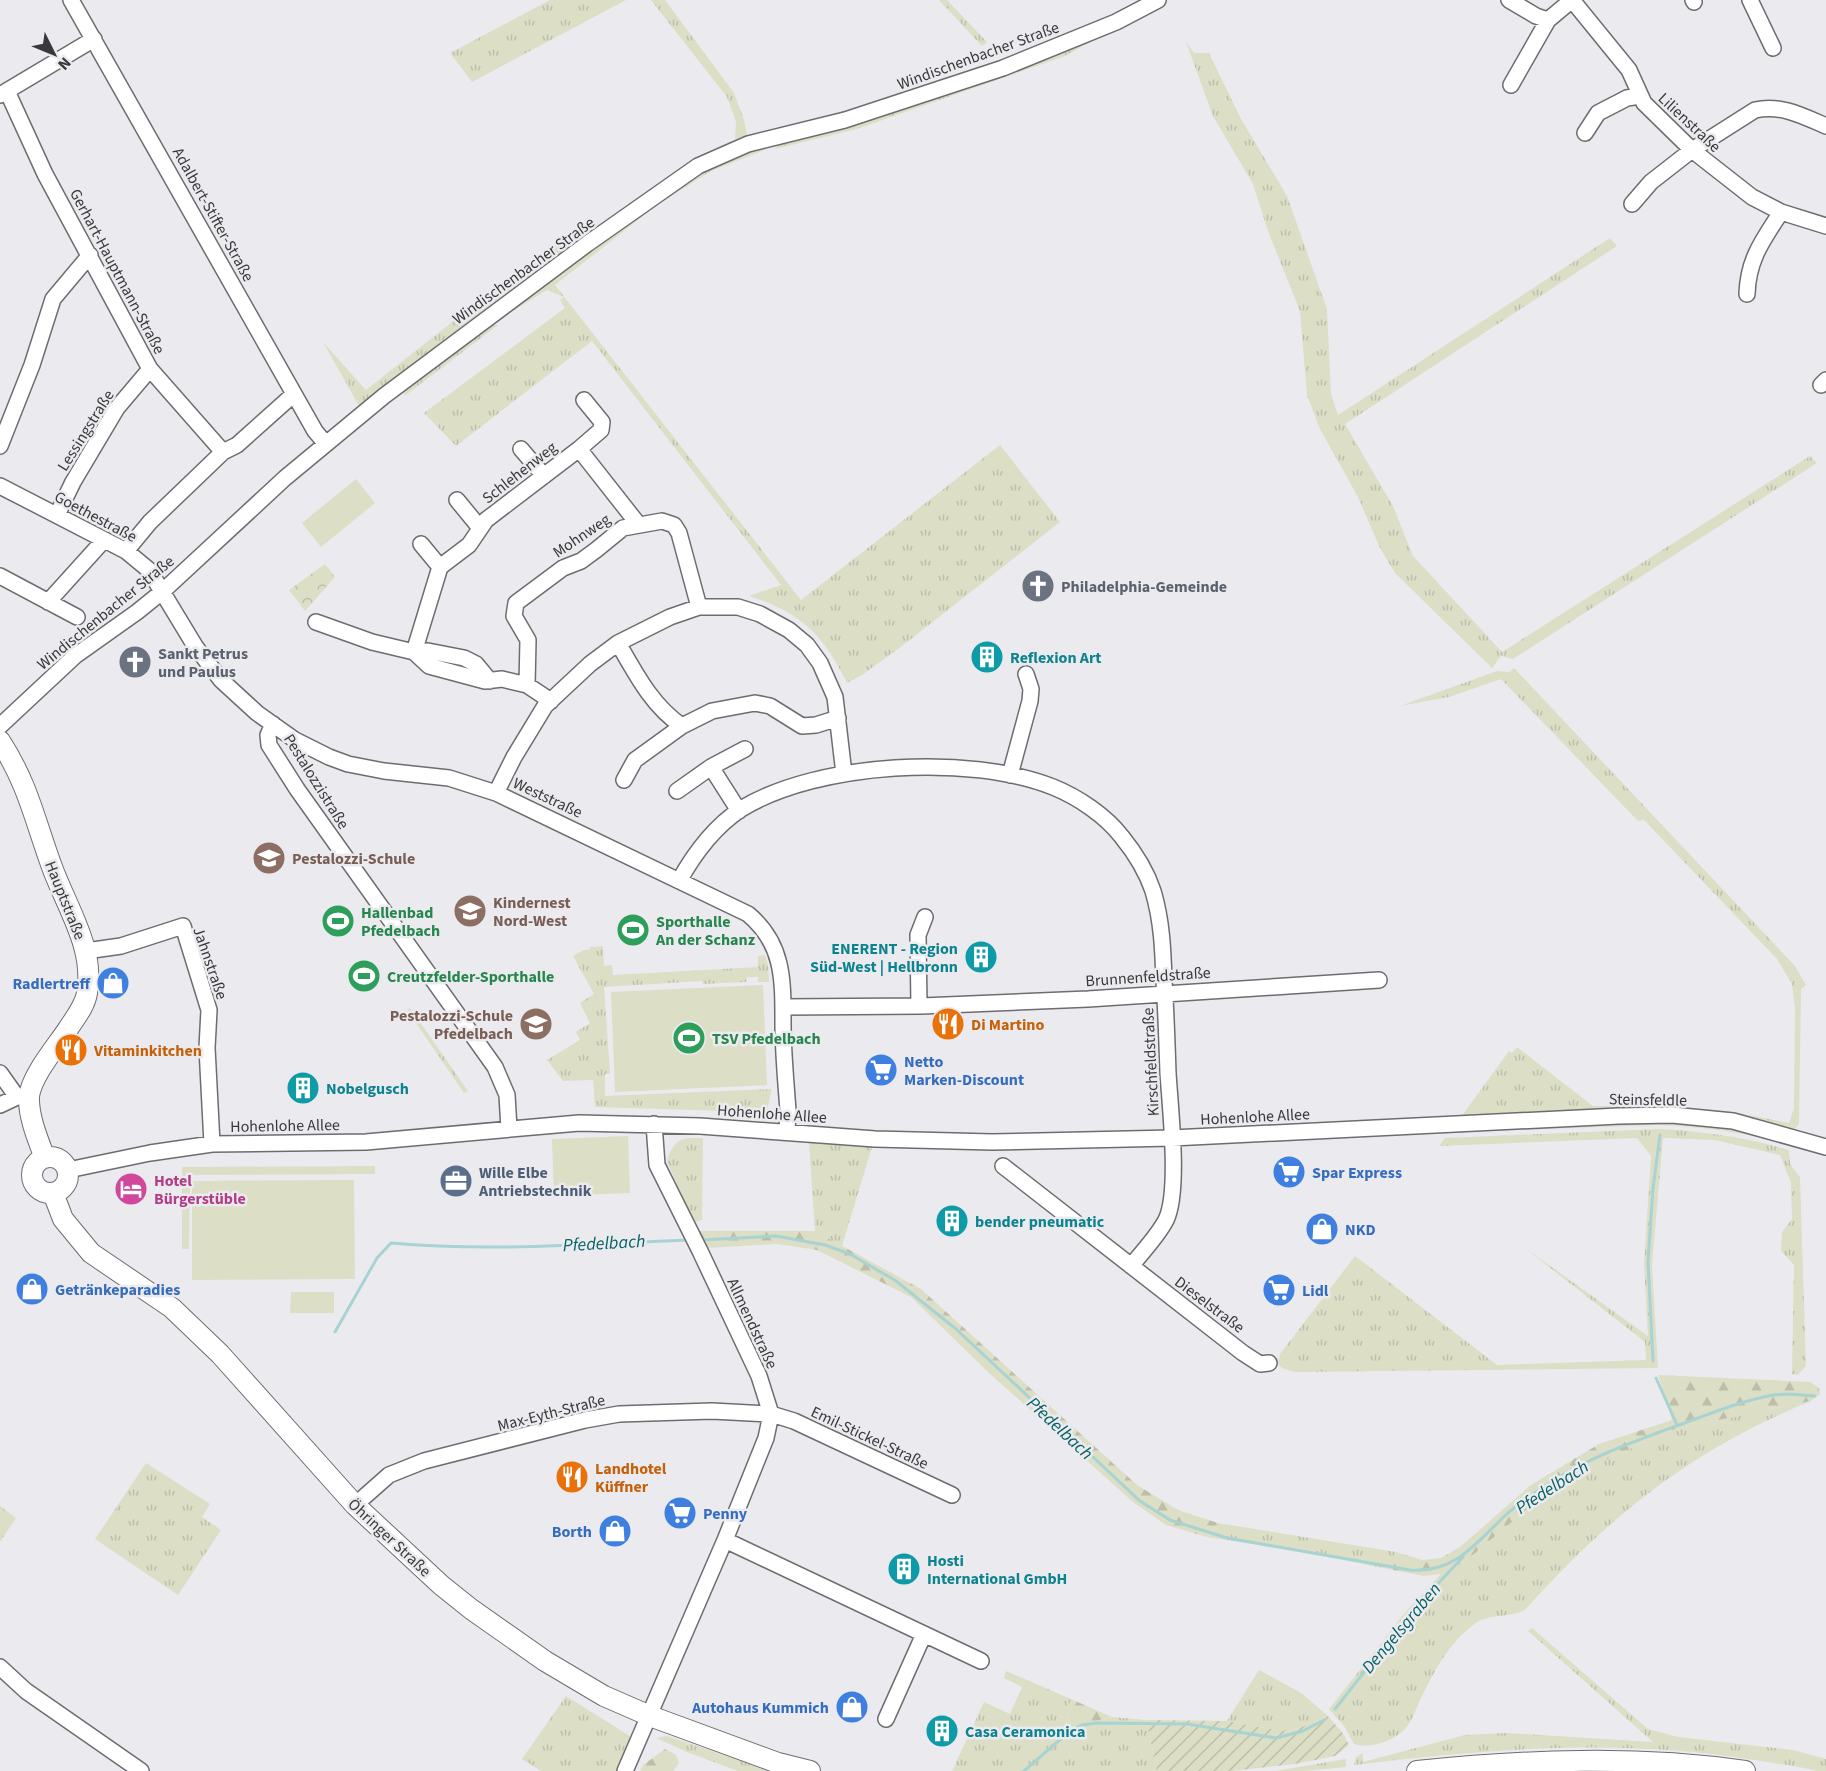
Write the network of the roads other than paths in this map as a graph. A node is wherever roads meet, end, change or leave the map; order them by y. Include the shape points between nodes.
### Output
1 (71, 0) edge
2 (1158, 0) edge
3 (1509, 0) edge
4 (1750, 0) edge
5 (1548, 20) junction
6 (94, 39) junction
7 (1773, 48) dead end
8 (1511, 85) dead end
9 (3, 93) edge
10 (1640, 96) junction
11 (1826, 126) edge
12 (1585, 133) dead end
13 (1692, 150) junction
14 (1632, 204) dead end
15 (1781, 212) junction
16 (1826, 226) edge
17 (90, 255) junction
18 (1747, 294) dead end
19 (150, 369) junction
20 (294, 394) junction
21 (584, 400) dead end
22 (326, 444) junction
23 (0, 446) edge
24 (579, 448) junction
25 (521, 449) dead end
26 (223, 452) junction
27 (544, 476) junction
28 (0, 486) edge
29 (457, 500) dead end
30 (57, 515) junction
31 (638, 524) junction
32 (480, 528) junction
33 (104, 540) junction
34 (421, 544) dead end
35 (126, 551) junction
36 (440, 567) junction
37 (0, 576) edge
38 (163, 591) junction
39 (48, 602) junction
40 (699, 607) junction
41 (77, 617) dead end
42 (316, 622) dead end
43 (618, 643) junction
44 (414, 652) junction
45 (1026, 674) dead end
46 (526, 685) junction
47 (550, 701) junction
48 (838, 718) junction
49 (273, 724) junction
50 (0, 726) edge
51 (682, 726) junction
52 (0, 741) edge
53 (745, 749) dead end
54 (711, 767) junction
55 (844, 774) junction
56 (1010, 775) junction
57 (624, 780) dead end
58 (677, 790) dead end
59 (496, 793) junction
60 (739, 811) junction
61 (679, 881) junction
62 (925, 917) dead end
63 (86, 951) junction
64 (1379, 980) dead end
65 (1165, 993) junction
66 (919, 1006) junction
67 (784, 1007) junction
68 (0, 1073) edge
69 (23, 1096) junction
70 (0, 1105) edge
71 (654, 1124) junction
72 (1466, 1124) joint
73 (509, 1129) junction
74 (787, 1132) junction
75 (1172, 1138) junction
76 (212, 1144) junction
77 (1826, 1147) edge
78 (45, 1158) junction
79 (1003, 1166) dead end
80 (73, 1169) junction
81 (53, 1193) junction
82 (1131, 1266) junction
83 (1269, 1363) dead end
84 (771, 1414) junction
85 (952, 1495) dead end
86 (355, 1505) junction
87 (725, 1540) junction
88 (924, 1634) junction
89 (981, 1661) dead end
90 (0, 1667) edge
91 (650, 1716) junction
92 (886, 1719) dead end
93 (141, 1771) edge
94 (625, 1771) edge
95 (810, 1771) edge
96 (1417, 1771) edge
97 (1745, 1771) edge

1 - 6 street, Adalbert-Stifter-Straße
2 - 22 street, Windischenbacher Straße via 1116,22 1003,68 845,120 748,144 698,166 488,317
3 - 5 street
4 - 7 street
5 - 8 street
5 - 10 street, Lilienstraße via 1572,0 1629,70
6 - 9 street
6 - 20 street, Adalbert-Stifter-Straße
9 - 17 street, Gerhart-Hauptmann-Straße
10 - 12 street via 1627,98 1598,113
10 - 13 street, Lilienstraße
11 - 13 street via 1767,107 1755,110
13 - 14 street via 1651,182
13 - 15 street, Lilienstraße via 1752,198
15 - 16 street, Lilienstraße
15 - 18 street via 1754,254 1747,276
17 - 19 street, Gerhart-Hauptmann-Straße
17 - 23 street via 53,299
19 - 26 street, Gerhart-Hauptmann-Straße
19 - 30 street, Lessingstraße via 117,408
20 - 22 street, Adalbert-Stifter-Straße
20 - 26 street via 237,445
21 - 24 street via 602,422 601,430
22 - 38 street, Windischenbacher Straße
24 - 27 street, Schlehenweg
24 - 31 street, Schlehenweg
25 - 27 street
26 - 35 street via 150,522
27 - 32 street, Schlehenweg
28 - 30 street, Goethestraße
29 - 32 street
30 - 33 street, Goethestraße
31 - 40 street, Mohnweg via 662,521 674,525
31 - 46 street, Mohnweg via 623,528 516,603 514,616 528,640
32 - 36 street, Schlehenweg via 469,545
33 - 35 street, Goethestraße
33 - 39 street
34 - 36 street
35 - 38 street, Goethestraße via 149,570
36 - 44 street
37 - 39 street
38 - 49 street, Weststraße via 195,646 221,680
38 - 50 street, Windischenbacher Straße via 75,656
39 - 41 street
40 - 43 street
40 - 48 street via 738,607 789,630 820,663 835,697
42 - 44 street
43 - 47 street
43 - 51 street via 646,691
44 - 46 street via 429,666 485,681
45 - 56 street via 1030,701
46 - 47 street
47 - 59 street
48 - 51 street via 802,726 770,706 755,703 712,711
48 - 55 street
49 - 59 street, Weststraße via 295,740 348,764 449,778
49 - 73 street, Pestalozzistraße via 269,745 297,789 495,1067 507,1095
51 - 57 street via 635,760
52 - 63 main road, Hauptstraße via 29,796
53 - 54 street
54 - 58 street
54 - 60 street
55 - 56 street, Kirschfeldstraße via 962,768
55 - 60 street, Kirschfeldstraße via 766,796
56 - 65 street, Kirschfeldstraße via 1054,787 1081,801 1122,837 1153,890 1162,929
59 - 61 street, Weststraße
60 - 61 street, Kirschfeldstraße via 706,840
61 - 67 street, Weststraße via 748,914 768,934 781,971
62 - 66 street via 918,935
63 - 69 main road, Hauptstraße via 87,996
63 - 76 street, Jahnstraße via 121,946 183,926 209,1010
64 - 65 street, Brunnenfeldstraße
65 - 66 street, Brunnenfeldstraße
65 - 75 street, Kirschfeldstraße
66 - 67 street, Brunnenfeldstraße
67 - 74 street, Weststraße
68 - 69 street
69 - 70 street
69 - 78 main road
71 - 73 street, Hohenlohe Allee via 579,1123
71 - 74 street, Hohenlohe Allee
71 - 84 street, Allmendstraße via 657,1166 759,1376
72 - 75 street, Hohenlohe Allee
72 - 77 street, Steinsfeldle via 1672,1115 1733,1121
73 - 76 street, Hohenlohe Allee via 366,1142
74 - 75 street, Hohenlohe Allee via 992,1142
75 - 82 street via 1167,1218
76 - 80 street, Hohenlohe Allee
78 - 80 main road via 59,1159
78 - 81 main road via 36,1165 33,1176 37,1187
79 - 82 street, Dieselstraße
80 - 81 main road via 64,1187
81 - 86 main road, Öhringer Straße via 63,1219 91,1253 172,1308 220,1354
82 - 83 street, Dieselstraße via 1243,1353 1260,1364
84 - 85 street, Emil-Stickel-Straße via 794,1421
84 - 86 street, Max-Eyth-Straße via 646,1412 585,1420 424,1461 389,1475
84 - 87 street via 766,1438
86 - 91 main road, Öhringer Straße via 471,1609 545,1661 604,1696
87 - 88 street
87 - 91 street
88 - 89 street
88 - 92 street
90 - 93 street via 27,1691
91 - 94 street
91 - 95 main road, Öhringer Straße
96 - 97 main road via 1526,1762 1623,1760

